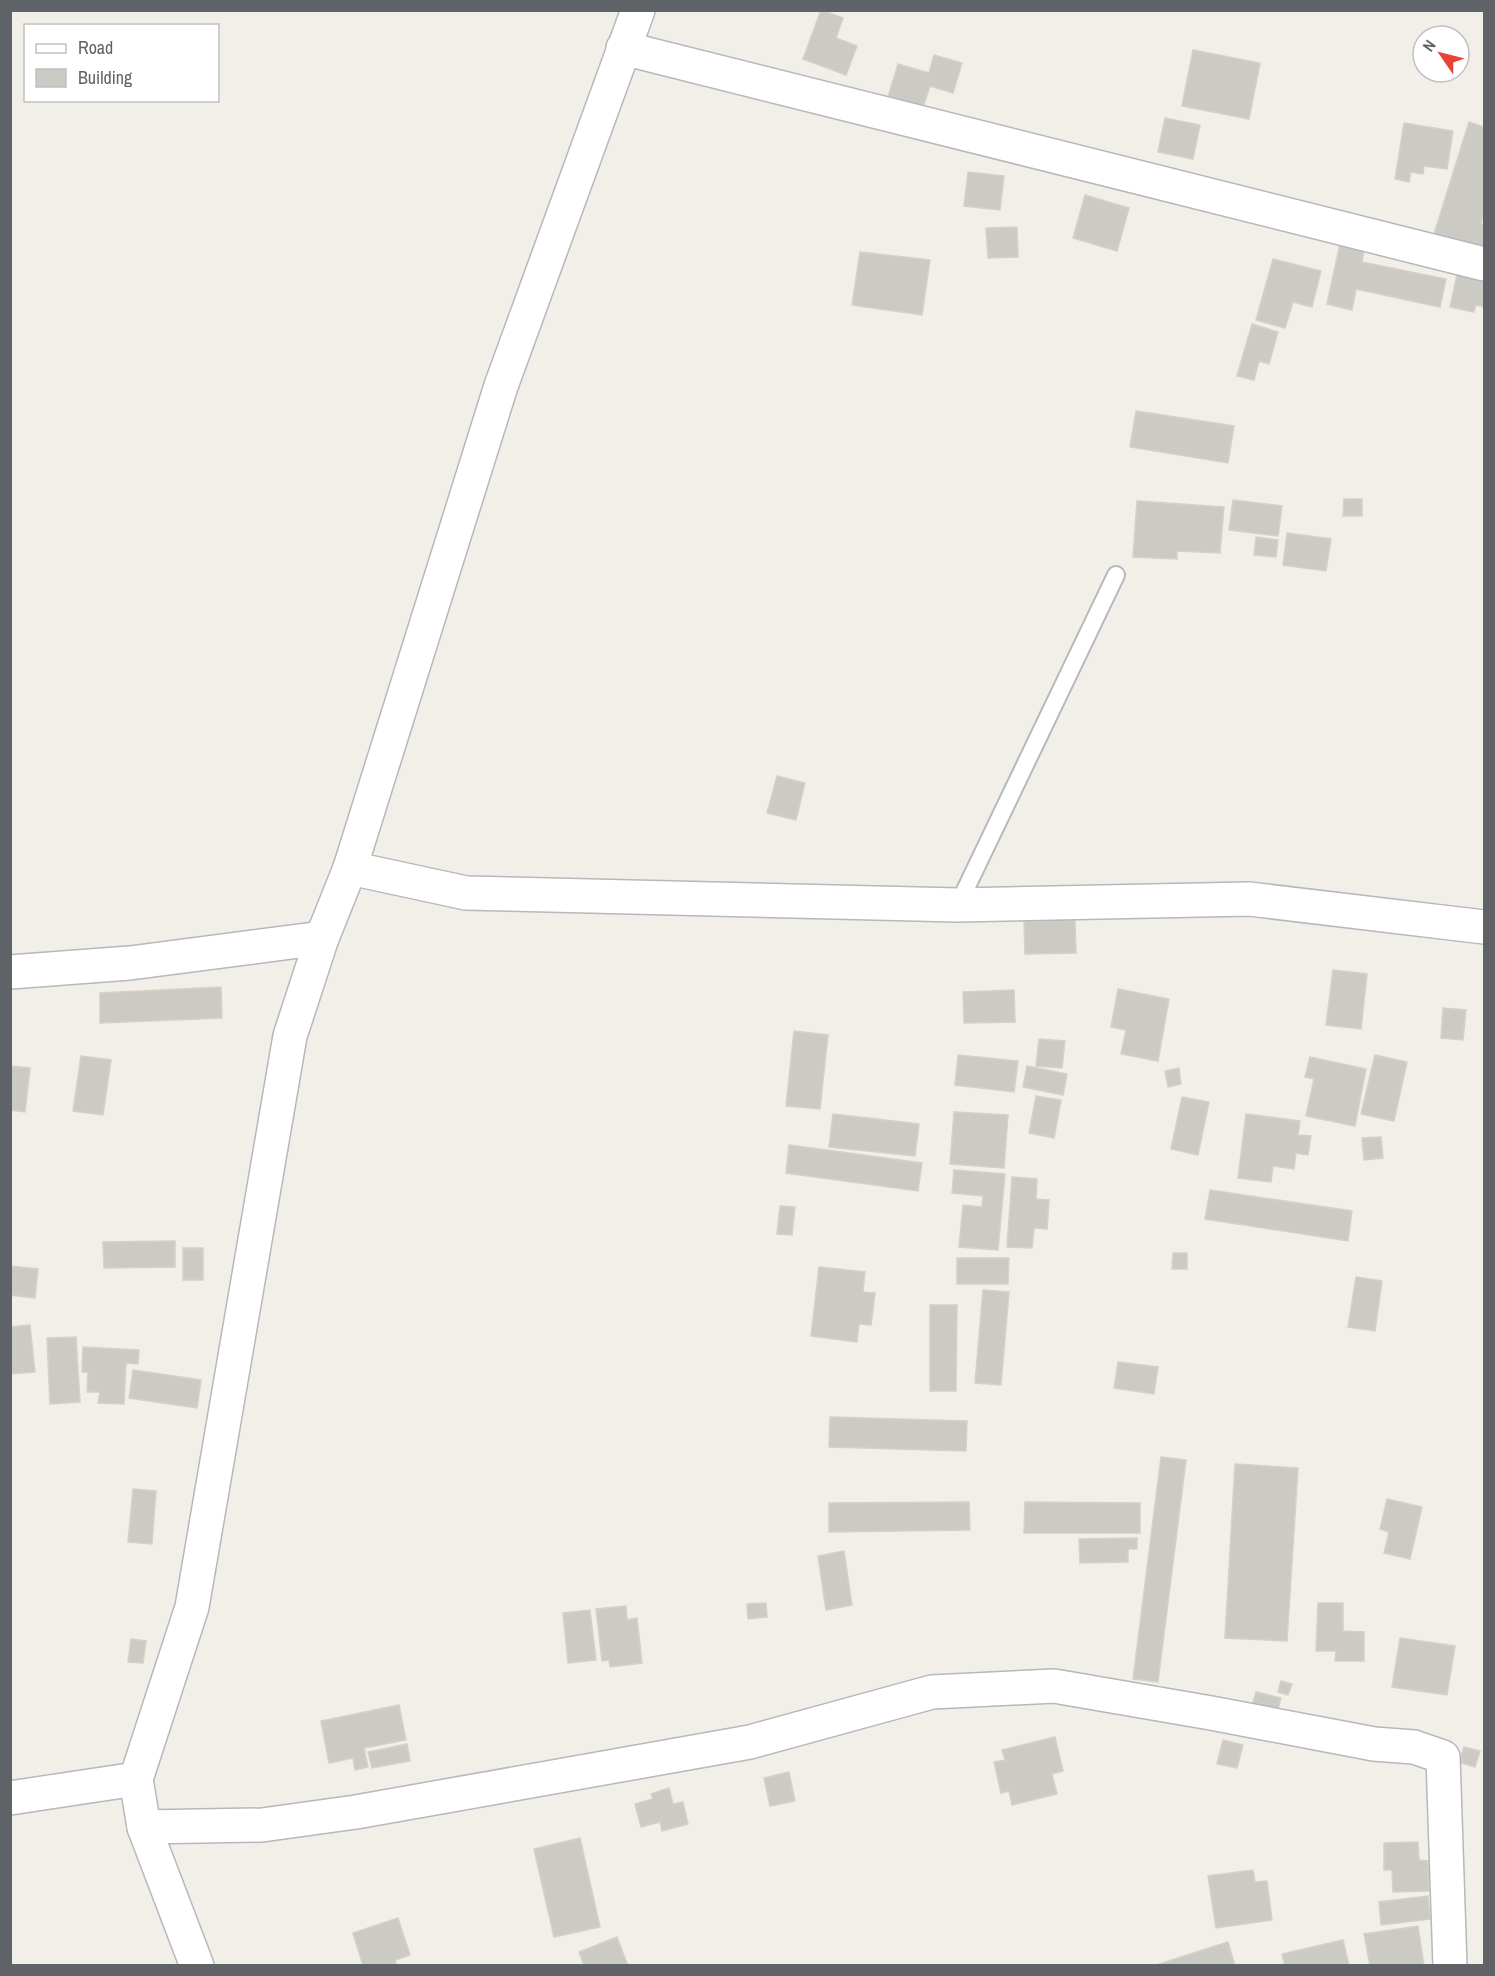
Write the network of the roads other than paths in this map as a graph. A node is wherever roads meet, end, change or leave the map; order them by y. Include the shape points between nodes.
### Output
1 (638, 10) edge
2 (623, 48) junction
3 (1485, 264) edge
4 (1116, 575) dead end
5 (350, 868) junction
6 (958, 905) junction
7 (1485, 927) edge
8 (322, 938) junction
9 (10, 972) edge
10 (136, 1779) junction
11 (10, 1798) edge
12 (144, 1827) junction
13 (197, 1965) edge
14 (1450, 1965) edge

1 - 2 street
2 - 3 street
2 - 5 street via 501,386
4 - 6 lane
5 - 6 street via 466,893
5 - 8 street
6 - 7 street via 1249,899
8 - 9 street via 130,963
8 - 10 street via 290,1036 192,1607
10 - 11 street
10 - 12 street
12 - 13 street
12 - 14 street via 262,1825 356,1812 750,1742 932,1692 1054,1686 1374,1744 1414,1747 1443,1757

